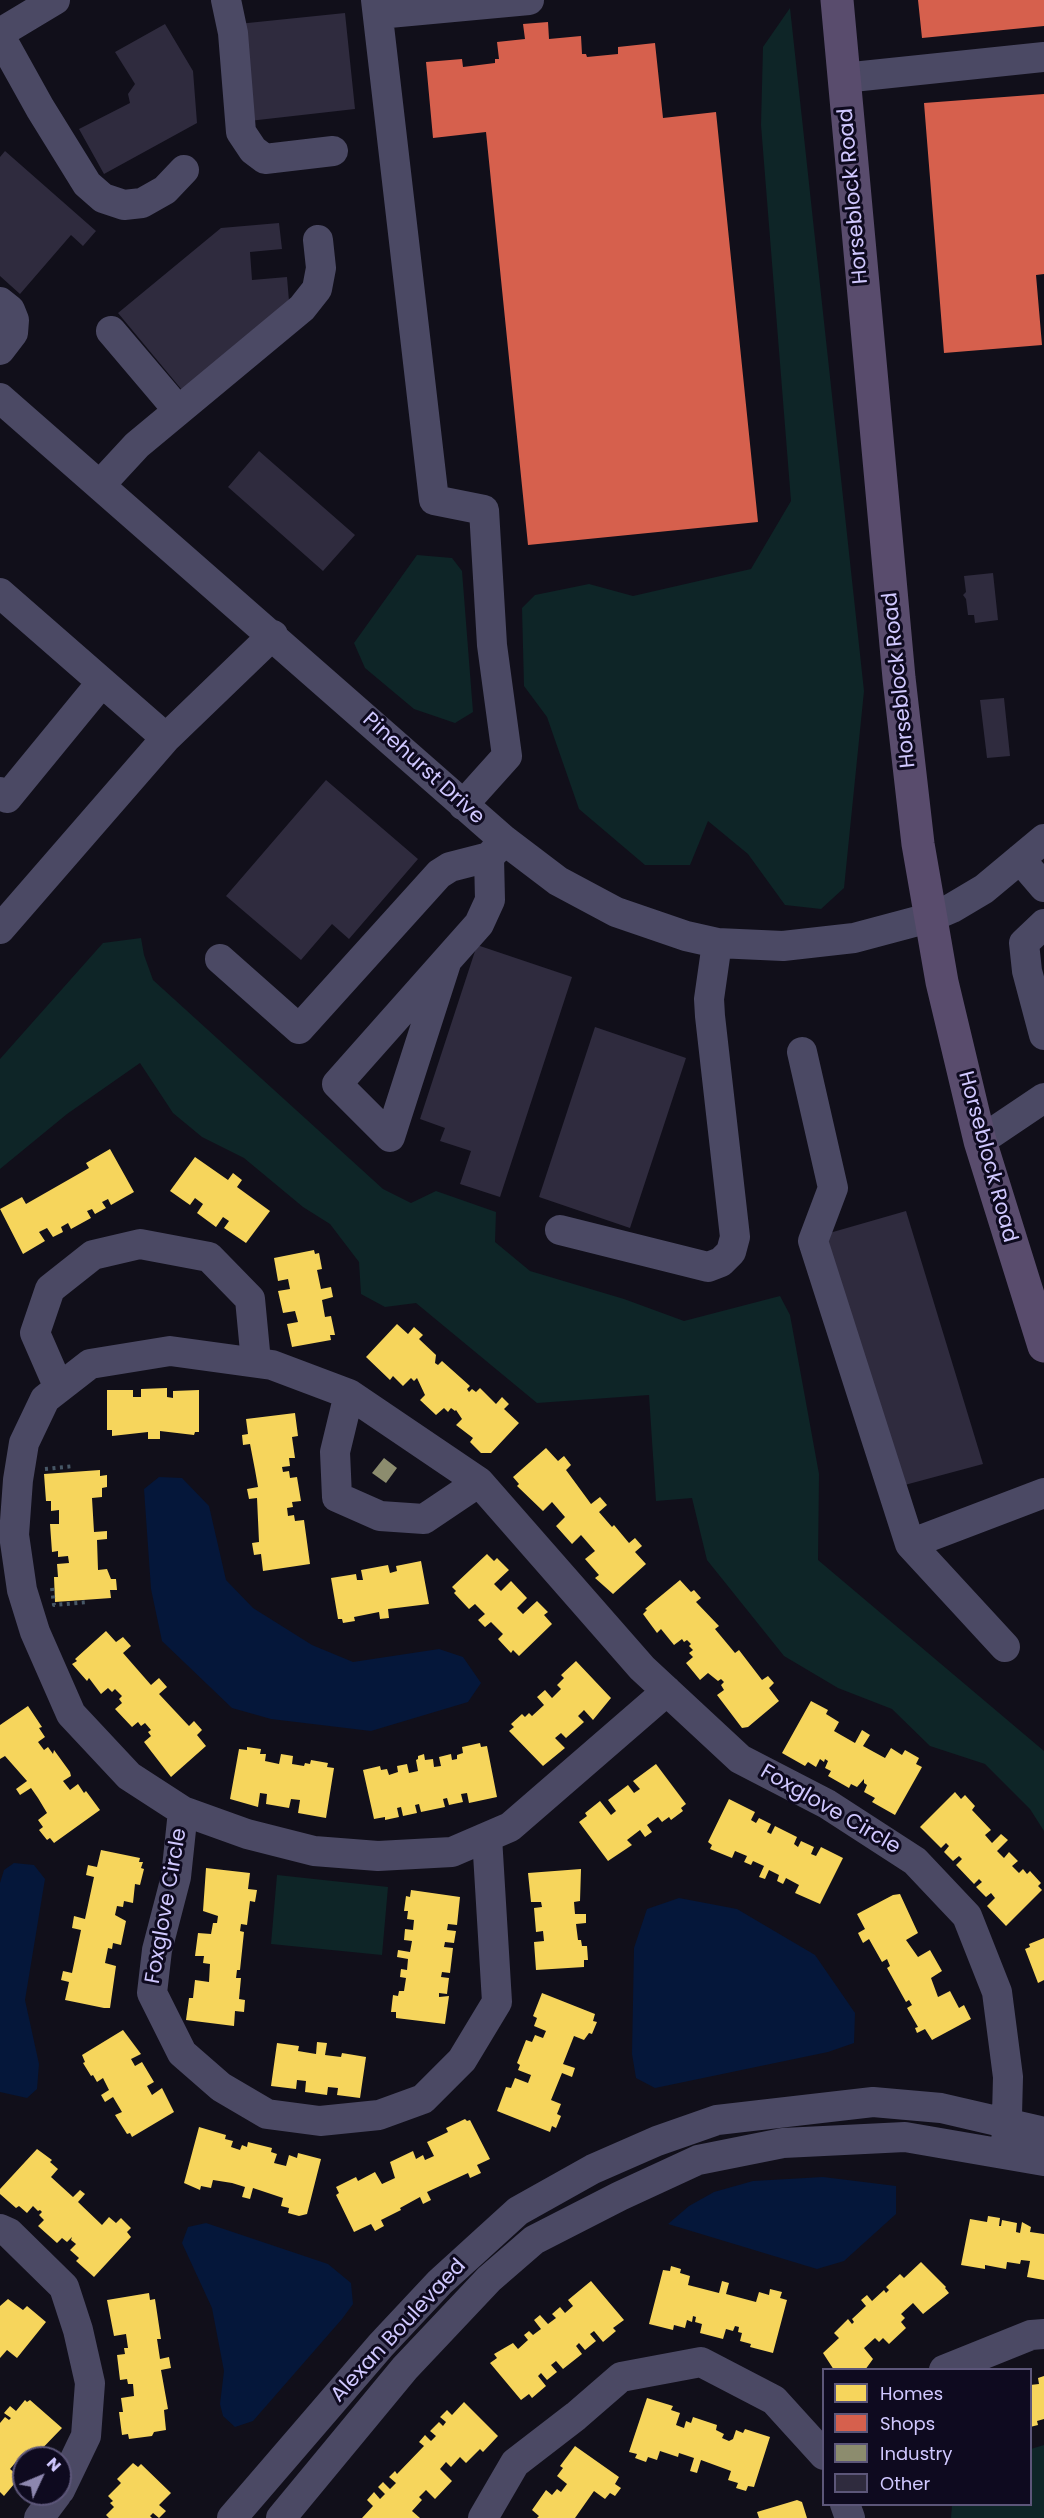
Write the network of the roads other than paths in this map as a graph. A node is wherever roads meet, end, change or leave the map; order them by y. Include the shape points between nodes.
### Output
1 (55, 0) edge
2 (226, 0) edge
3 (529, 0) edge
4 (837, 0) edge
5 (377, 7) edge
6 (0, 34) edge
7 (1044, 57) edge
8 (843, 78) junction
9 (333, 151) dead end
10 (184, 170) dead end
11 (318, 240) dead end
12 (0, 302) edge
13 (111, 331) dead end
14 (0, 350) edge
15 (0, 398) edge
16 (178, 410) junction
17 (100, 485) junction
18 (0, 593) edge
19 (273, 635) junction
20 (102, 682) junction
21 (166, 738) junction
22 (0, 792) edge
23 (464, 805) junction
24 (1044, 839) edge
25 (497, 849) junction
26 (1020, 859) junction
27 (1044, 887) edge
28 (929, 918) junction
29 (1044, 924) edge
30 (0, 930) edge
31 (717, 943) junction
32 (220, 959) dead end
33 (446, 963) junction
34 (1044, 1035) edge
35 (802, 1052) dead end
36 (1044, 1098) edge
37 (980, 1141) junction
38 (560, 1230) dead end
39 (1044, 1346) edge
40 (256, 1362) junction
41 (59, 1388) junction
42 (349, 1394) junction
43 (21, 1472) edge
44 (479, 1482) junction
45 (1044, 1493) edge
46 (910, 1544) junction
47 (1005, 1647) dead end
48 (667, 1691) junction
49 (183, 1811) junction
50 (487, 1836) junction
51 (1008, 2122) junction
52 (1044, 2132) edge
53 (1006, 2153) junction
54 (1044, 2161) edge
55 (0, 2229) edge
56 (1044, 2334) edge
57 (949, 2368) edge
58 (819, 2443) edge
59 (72, 2465) edge
60 (232, 2518) edge
61 (281, 2518) edge
62 (483, 2518) edge

1 - 6 street
2 - 9 street via 233,33 241,132 253,150 266,159
3 - 5 street
4 - 8 main road, Horseblock Road
5 - 23 street via 434,500 484,510 492,645 507,756
6 - 10 street via 81,175 103,198 124,205 142,203 165,190
7 - 8 street
8 - 28 main road, Horseblock Road via 898,678
11 - 16 street via 321,268 317,290 302,308
12 - 14 street via 15,320 13,333
13 - 16 street
15 - 17 street, Pinehurst Drive
16 - 17 street via 137,445
17 - 19 street, Pinehurst Drive
18 - 20 street
19 - 21 street
19 - 23 street, Pinehurst Drive
20 - 21 street
20 - 22 street via 7,798
21 - 30 street
23 - 25 street, Pinehurst Drive
24 - 26 street, Pinehurst Drive
25 - 31 street, Pinehurst Drive via 596,902 653,926
25 - 32 street via 439,874 299,1029
25 - 33 street via 486,912 472,935
26 - 27 street
26 - 28 street, Pinehurst Drive via 969,899
28 - 31 street, Pinehurst Drive via 881,932 819,943 752,947
28 - 37 main road, Horseblock Road
29 - 34 street via 1024,943 1027,971
31 - 38 street via 709,999 735,1237 731,1252 708,1267
33 - 33 street via 337,1084 390,1137 439,985
35 - 46 street via 833,1188 813,1241
36 - 37 street
37 - 39 main road, Horseblock Road
40 - 41 street, Foxglove Circle via 170,1351 90,1364
40 - 41 street via 249,1299 209,1257 140,1244 93,1255 50,1289 35,1333
40 - 42 street, Foxglove Circle
41 - 43 street, Foxglove Circle via 45,1399 24,1443
42 - 44 street, Foxglove Circle
42 - 44 street via 335,1452 337,1497 380,1516 424,1519
43 - 49 street, Foxglove Circle via 14,1535 22,1590 35,1632 71,1714 129,1776
44 - 48 street, Foxglove Circle via 642,1668
45 - 46 street
46 - 47 street
48 - 50 street, Foxglove Circle via 510,1827
48 - 51 street, Foxglove Circle via 740,1759 827,1804 915,1861 967,1916 997,1992 1008,2077
49 - 50 street, Foxglove Circle via 248,1834 314,1851 378,1856 452,1852
49 - 50 street, Foxglove Circle via 176,1877 157,1950 152,1993 182,2053 221,2087 267,2114 320,2121 379,2115 423,2100 462,2060 497,2002
51 - 52 street, Alexan Boulevaed
51 - 53 street, Foxglove Circle
51 - 60 street, Alexan Boulevaed via 941,2108 873,2102 812,2108 717,2120 593,2169 518,2211 440,2282 381,2344
53 - 54 street, Alexan Boulevaed
53 - 61 street, Alexan Boulevaed via 905,2137 783,2143 698,2160 620,2196 534,2240 489,2279 405,2368
55 - 59 street via 9,2233 64,2287 78,2330 90,2383 86,2436
56 - 57 street via 1031,2335
58 - 62 street via 774,2400 701,2362 621,2377 515,2463

